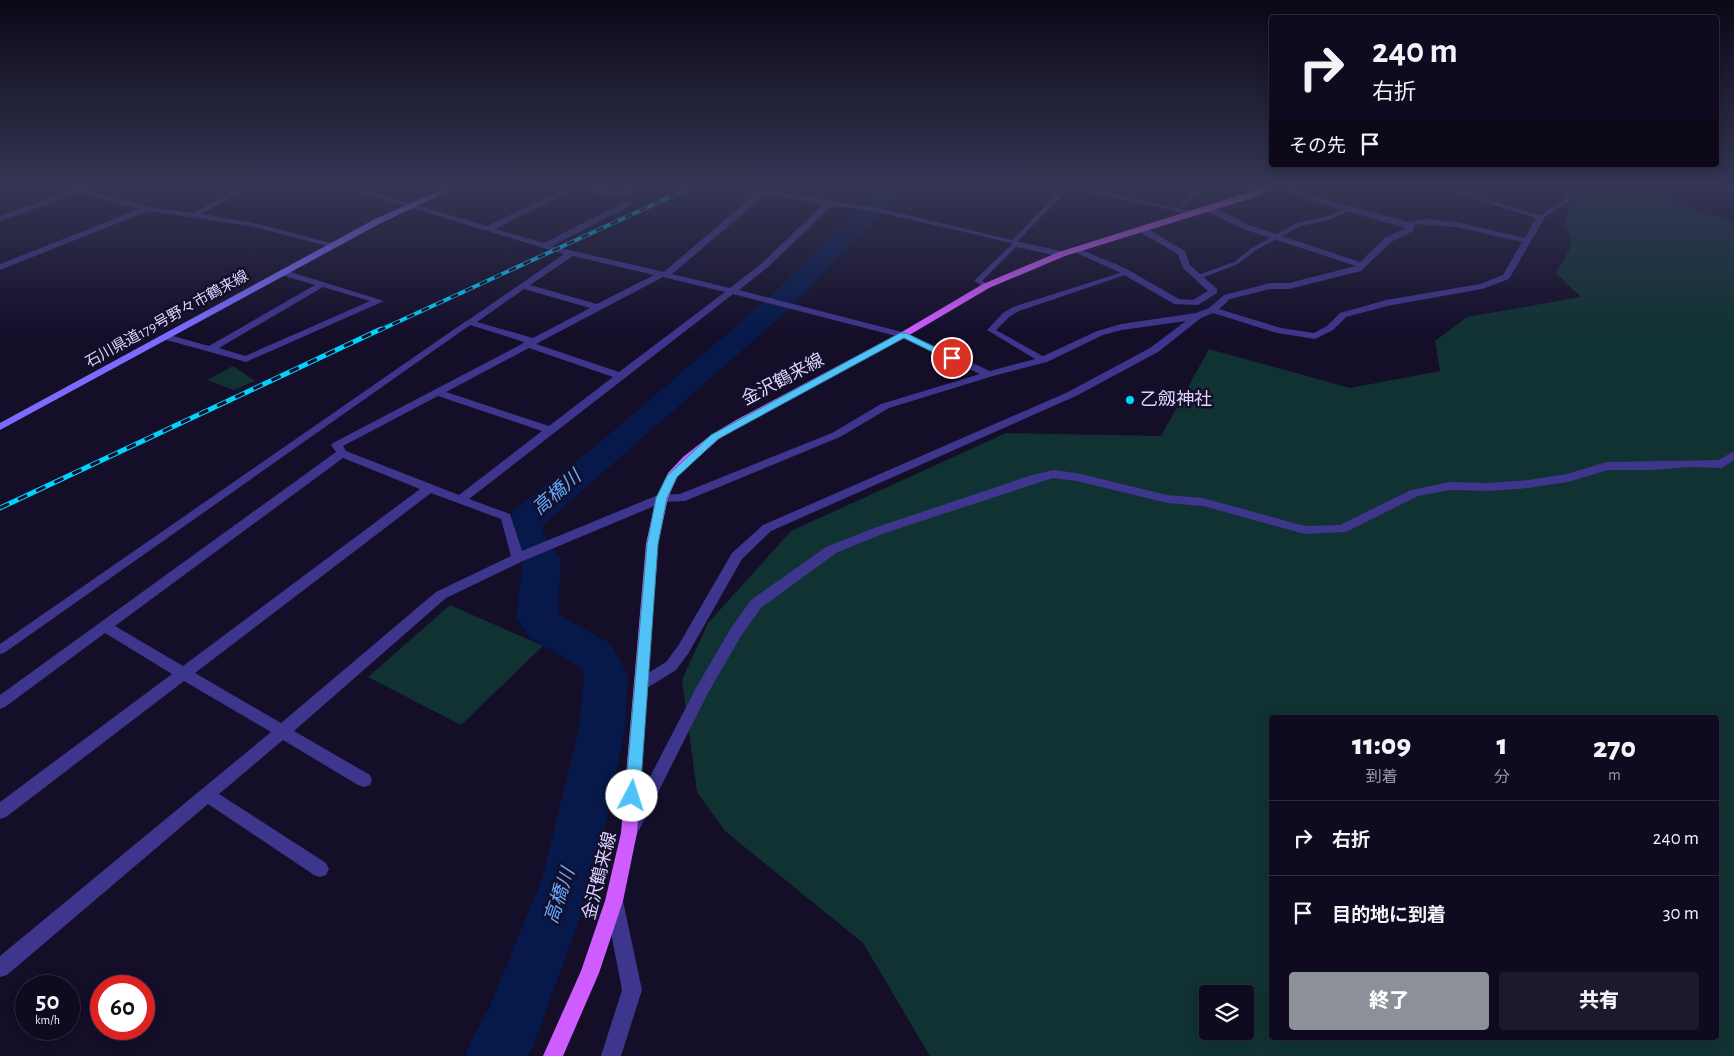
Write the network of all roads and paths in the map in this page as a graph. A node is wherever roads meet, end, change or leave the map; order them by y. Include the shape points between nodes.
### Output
1 (83, 234) edge
2 (292, 234) edge
3 (355, 234) edge
4 (506, 234) edge
5 (568, 234) edge
6 (712, 234) edge
7 (797, 234) edge
8 (977, 234) edge
9 (1022, 234) edge
10 (1124, 234) edge
11 (1150, 234) edge
12 (1267, 234) edge
13 (1280, 234) edge
14 (1398, 234) edge
15 (1497, 234) edge
16 (1531, 234) edge
17 (1275, 237) junction
18 (1527, 241) junction
19 (1014, 243) junction
20 (335, 245) junction
21 (545, 246) junction
22 (1068, 252) junction
23 (570, 253) junction
24 (1361, 266) junction
25 (0, 267) edge
26 (284, 273) junction
27 (1126, 273) junction
28 (664, 274) junction
29 (1199, 276) junction
30 (323, 284) junction
31 (522, 286) junction
32 (986, 286) junction
33 (732, 291) junction
34 (597, 307) junction
35 (1212, 310) junction
36 (1198, 316) junction
37 (469, 323) junction
38 (903, 335) junction
39 (166, 337) junction
40 (529, 343) junction
41 (211, 349) junction
42 (1043, 360) junction
43 (989, 374) junction
44 (621, 376) junction
45 (436, 392) junction
46 (0, 427) edge
47 (549, 430) junction
48 (342, 453) junction
49 (1734, 454) edge
50 (429, 488) junction
51 (662, 498) junction
52 (460, 500) junction
53 (531, 553) junction
54 (104, 626) junction
55 (0, 650) edge
56 (184, 674) junction
57 (642, 684) junction
58 (0, 703) edge
59 (282, 732) junction
60 (364, 780) dead end
61 (207, 794) junction
62 (0, 812) edge
63 (629, 833) junction
64 (320, 868) dead end
65 (614, 901) junction
66 (0, 968) edge
67 (553, 1056) edge
68 (611, 1056) edge

1 - 25 street
2 - 20 street
3 - 20 main road, 石川県道179号野々市鶴来線
4 - 21 street
5 - 21 street
6 - 28 street
7 - 33 street
8 - 19 lane
9 - 19 lane
10 - 22 main road, 金沢鶴来線
11 - 29 street via 1182,252 1186,266
12 - 17 street
13 - 17 lane
14 - 24 street
15 - 18 street
16 - 18 street
17 - 24 street
17 - 29 lane via 1236,263
18 - 35 street via 1506,277 1482,286 1386,303 1343,316 1315,336 1280,331
19 - 22 street
19 - 32 lane via 978,281
20 - 26 main road, 石川県道179号野々市鶴来線
21 - 23 street
22 - 27 street
22 - 32 main road, 金沢鶴来線
23 - 28 street
23 - 31 street
24 - 35 street via 1289,286 1270,286 1227,297
26 - 30 street
26 - 39 main road, 石川県道179号野々市鶴来線
27 - 29 street via 1177,302 1195,303 1214,291
27 - 42 lane via 1016,310 991,330
28 - 33 street
28 - 34 street
30 - 41 street
30 - 41 street via 379,301 246,359
31 - 34 street
31 - 37 street
32 - 38 main road, 金沢鶴来線
33 - 38 street
33 - 44 street
34 - 40 street
35 - 36 street
36 - 42 street via 1100,333
36 - 57 street via 1154,350 1072,394 767,528 737,556 684,650 671,666
37 - 40 street
37 - 55 lane
38 - 43 street
38 - 51 main road, 金沢鶴来線 via 715,437 672,476
39 - 41 street
39 - 46 main road, 石川県道179号野々市鶴来線
40 - 44 street
40 - 45 street
42 - 43 street
43 - 51 street via 886,406 836,435 681,498
44 - 47 street
45 - 47 street
45 - 48 street via 337,445
47 - 52 street
48 - 50 street
48 - 54 street
49 - 63 street via 1722,464 1607,466 1568,478 1528,484 1450,486 1415,493 1342,529 1305,530 1203,502 1167,499 1077,477 1054,474 1033,478 831,550 756,604 702,690
50 - 52 street
50 - 56 street
51 - 53 street
51 - 57 main road, 金沢鶴来線 via 652,544
52 - 53 street via 506,517
53 - 59 street via 441,595
54 - 56 street
54 - 58 street
56 - 59 street
56 - 62 street
57 - 63 main road, 金沢鶴来線
59 - 60 street
59 - 61 street
61 - 64 street
61 - 66 street
63 - 65 main road, 金沢鶴来線
65 - 67 main road, 金沢鶴来線 via 590,973
65 - 68 street via 632,990

